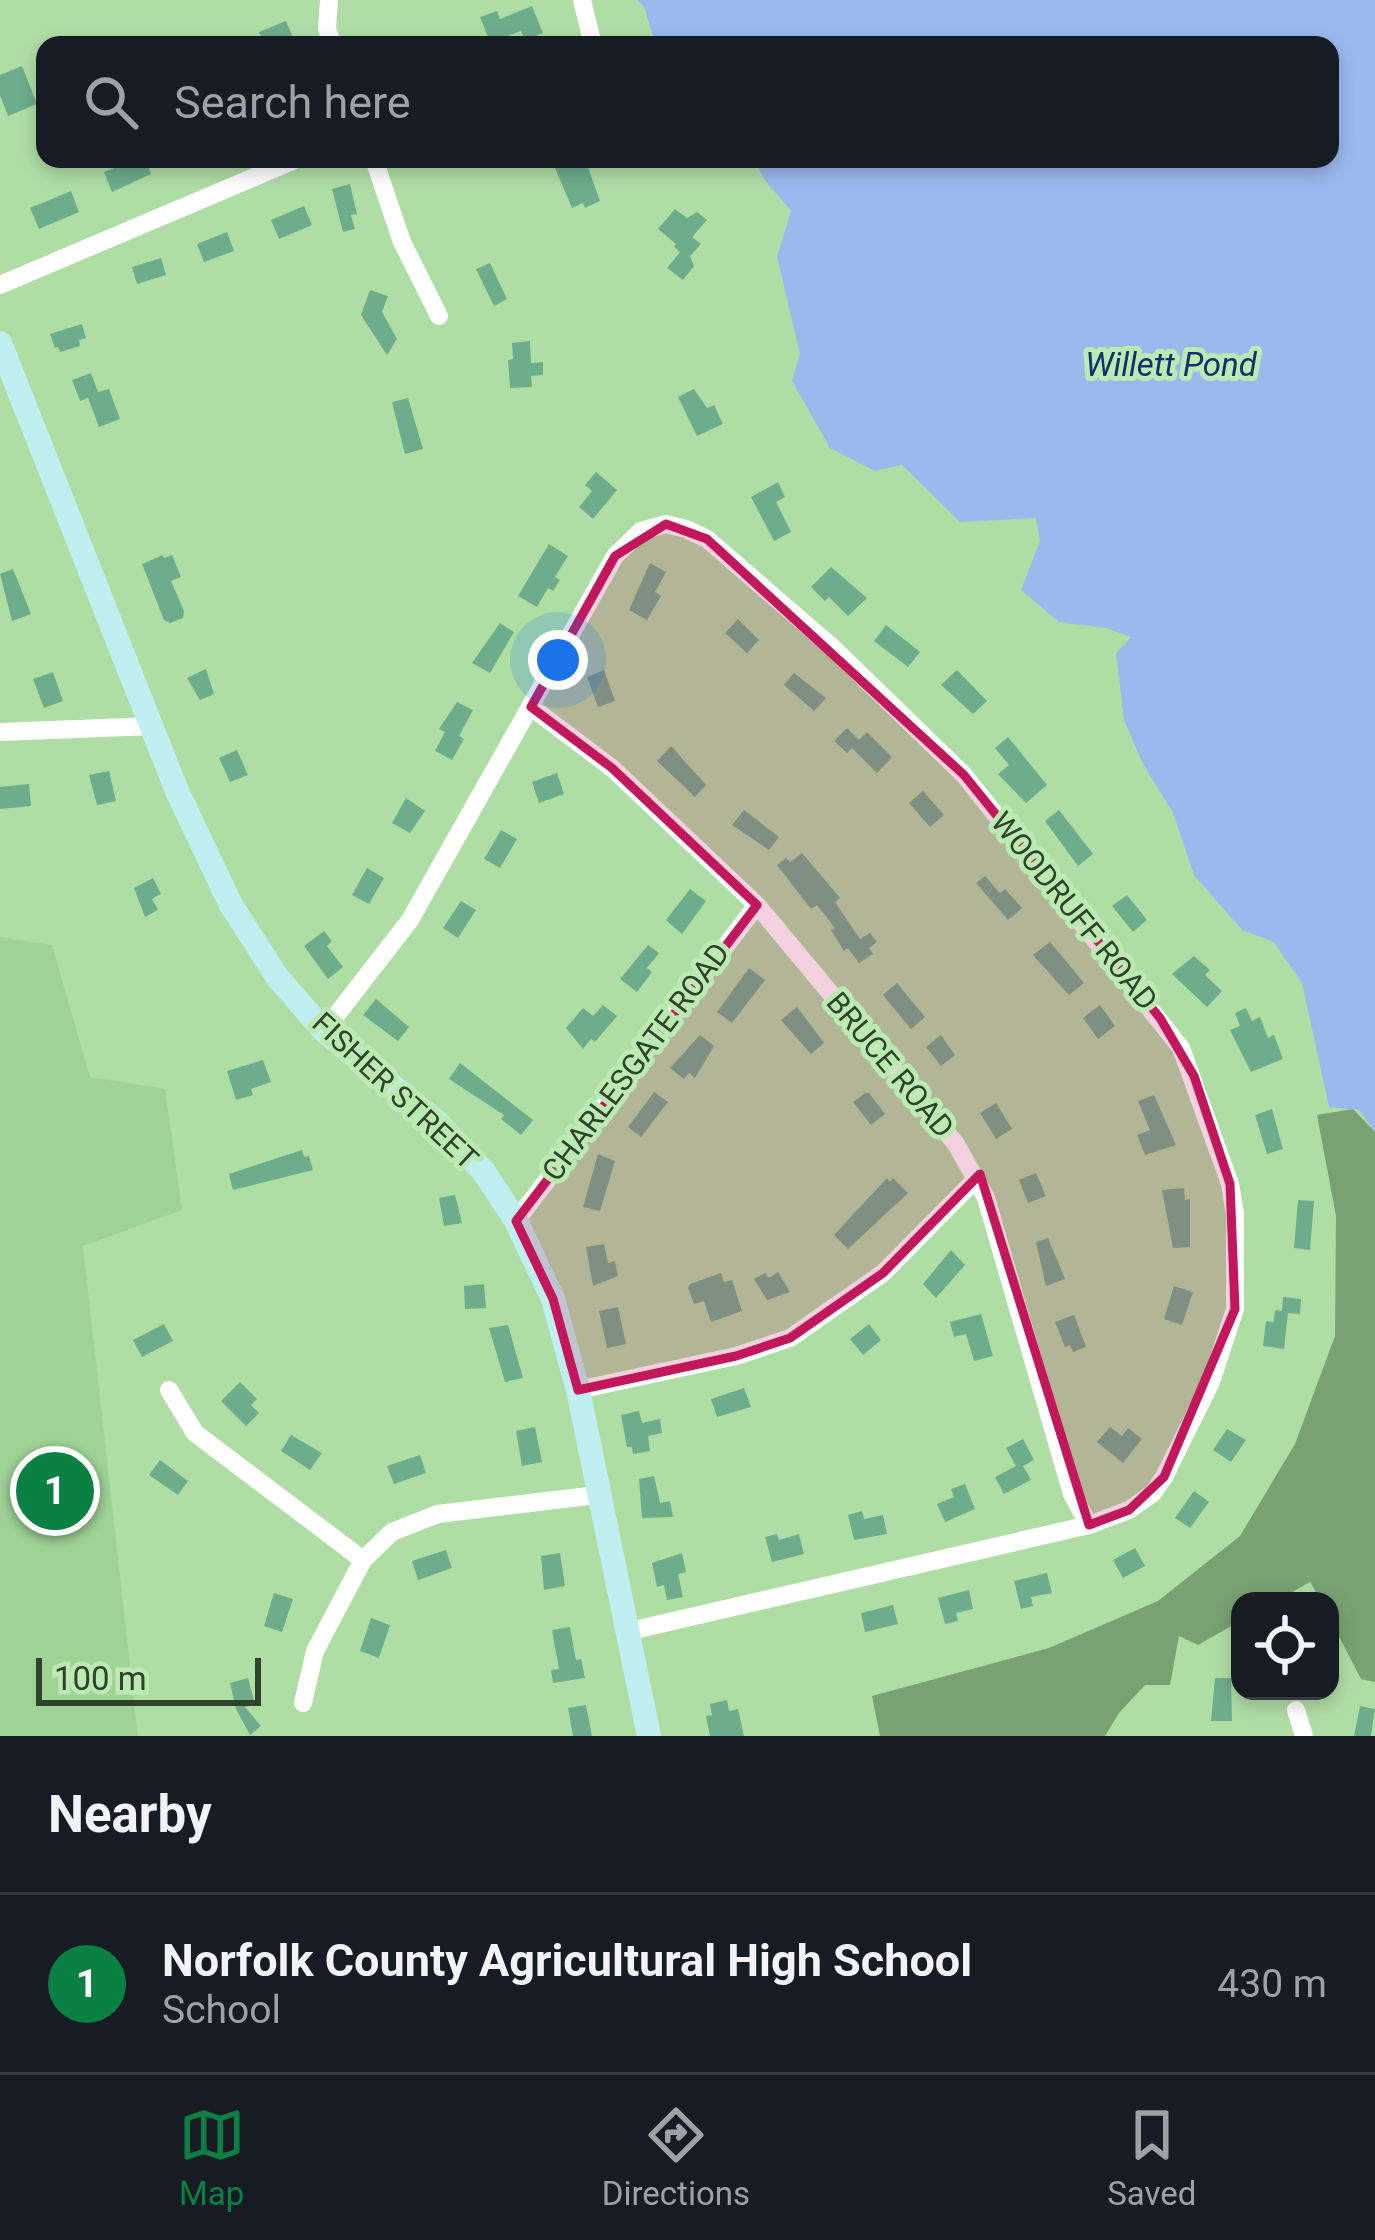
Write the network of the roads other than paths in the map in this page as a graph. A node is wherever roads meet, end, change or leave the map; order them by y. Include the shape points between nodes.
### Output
1 (329, 0) edge
2 (582, 0) edge
3 (330, 36) edge
4 (591, 36) edge
5 (275, 168) edge
6 (377, 168) edge
7 (0, 285) edge
8 (439, 316) dead end
9 (0, 343) edge
10 (531, 707) junction
11 (153, 726) junction
12 (0, 732) edge
13 (757, 905) junction
14 (324, 1031) junction
15 (976, 1179) junction
16 (516, 1221) junction
17 (169, 1390) dead end
18 (578, 1390) junction
19 (596, 1495) junction
20 (1090, 1525) junction
21 (363, 1560) junction
22 (630, 1630) junction
23 (303, 1703) dead end
24 (1296, 1710) dead end
25 (649, 1736) edge
26 (1304, 1736) edge

1 - 3 street
2 - 4 street
5 - 7 street
6 - 8 street
9 - 11 main road, FISHER STREET
10 - 13 street, BRUCE ROAD via 612,768
10 - 14 street, WOODRUFF ROAD via 410,920
10 - 20 street, WOODRUFF ROAD via 628,541 666,524 707,539 964,775 1181,1048 1229,1184 1235,1309 1211,1382 1164,1478 1129,1510
11 - 12 street
11 - 14 main road, FISHER STREET via 231,905
13 - 15 street, BRUCE ROAD via 956,1144
13 - 16 street, CHARLESGATE ROAD
14 - 16 main road, FISHER STREET via 436,1121
15 - 18 street via 883,1273 790,1338
15 - 20 street, BRUCE ROAD via 1072,1493
16 - 18 main road, FISHER STREET via 554,1298
17 - 21 street via 195,1433
18 - 19 main road, FISHER STREET
19 - 21 street via 438,1514 392,1532
19 - 22 main road, FISHER STREET
20 - 22 street, WOODRUFF ROAD
21 - 23 street via 315,1652
22 - 25 main road, FISHER STREET
24 - 26 street

